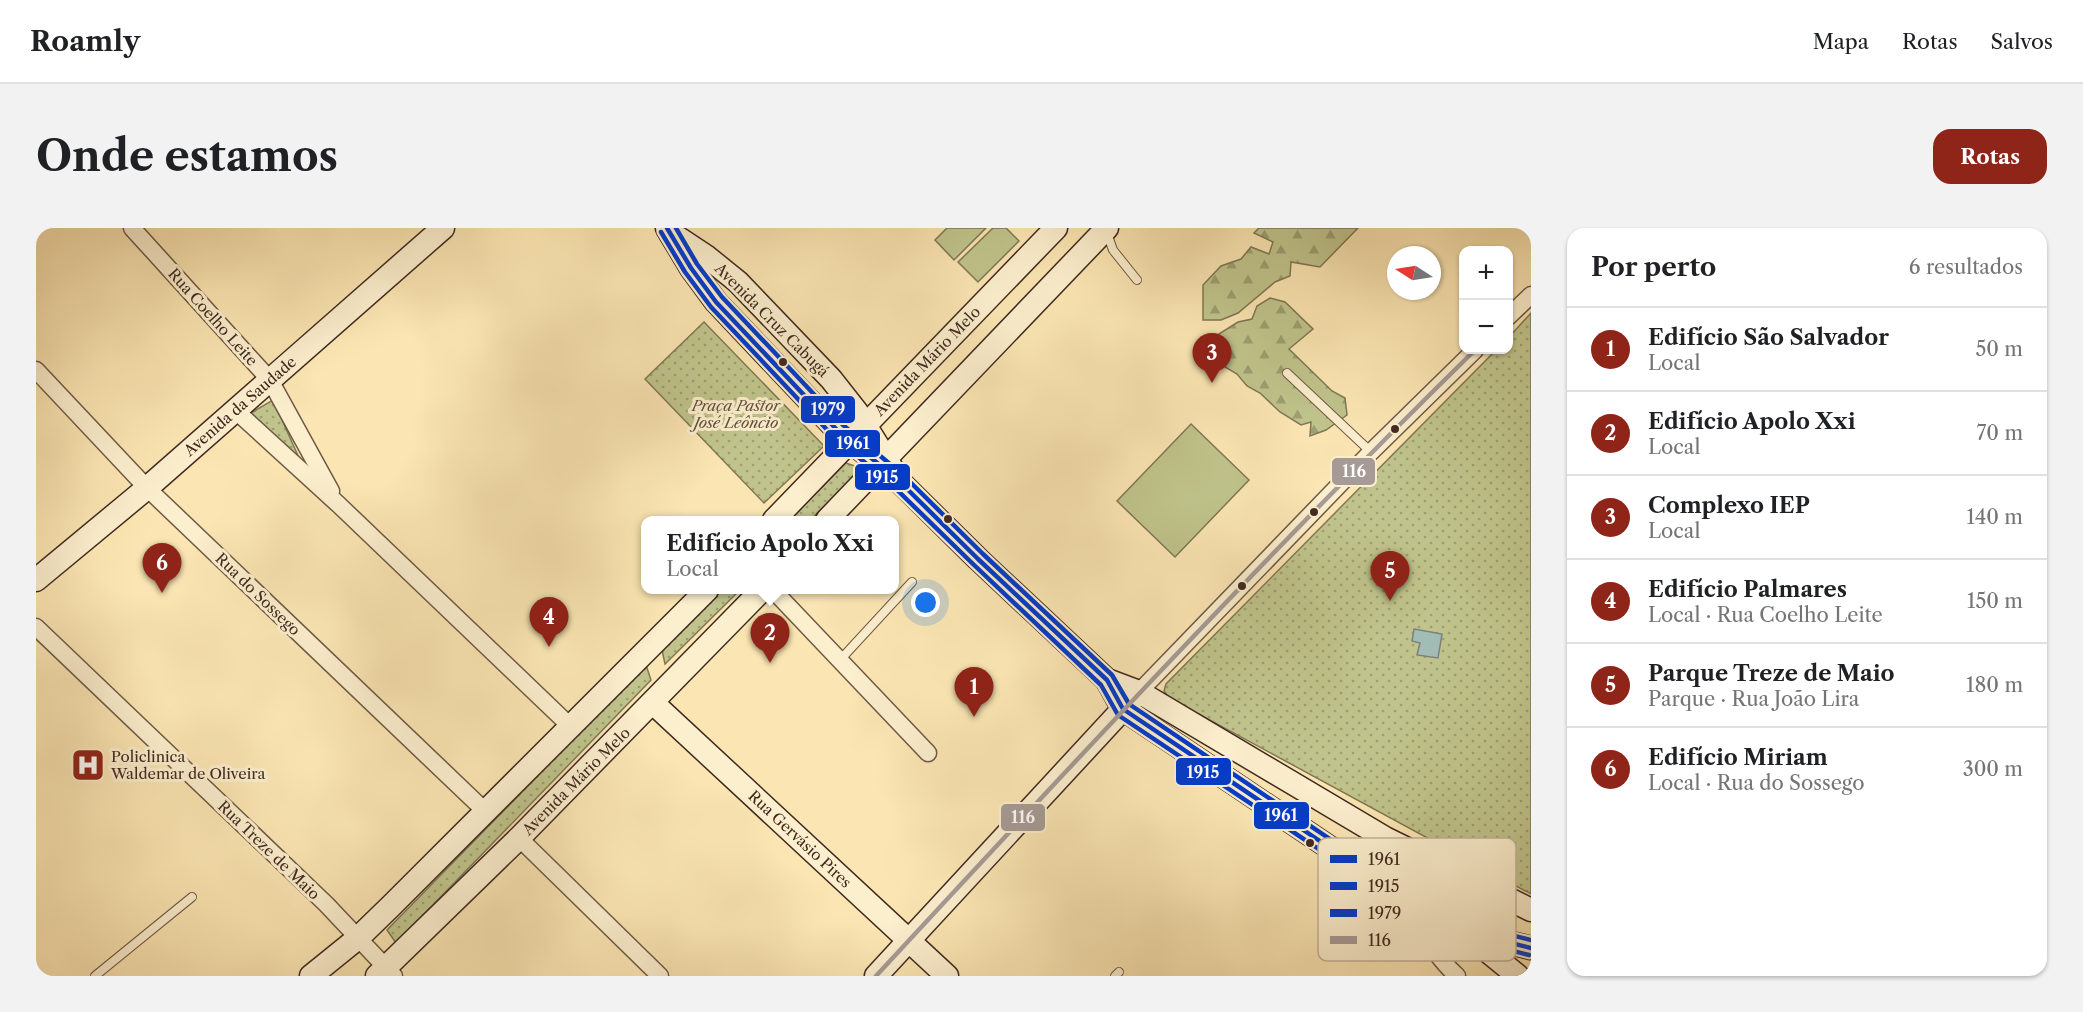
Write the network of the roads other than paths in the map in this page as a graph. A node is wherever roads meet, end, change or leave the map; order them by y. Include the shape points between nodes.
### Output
1 (132, 228) edge
2 (443, 228) edge
3 (1056, 228) edge
4 (1106, 229) edge
5 (670, 231) edge
6 (1137, 280) dead end
7 (1531, 295) edge
8 (1513, 313) edge
9 (1471, 354) edge
10 (36, 370) edge
11 (1287, 373) dead end
12 (270, 380) junction
13 (236, 410) junction
14 (857, 433) junction
15 (1371, 452) junction
16 (882, 462) junction
17 (147, 488) junction
18 (339, 505) junction
19 (778, 516) edge
20 (831, 516) edge
21 (36, 580) edge
22 (912, 582) dead end
23 (703, 594) edge
24 (758, 594) edge
25 (776, 594) edge
26 (36, 627) edge
27 (840, 660) junction
28 (1107, 680) junction
29 (1139, 692) junction
30 (653, 703) junction
31 (1123, 709) junction
32 (570, 726) junction
33 (928, 753) dead end
34 (486, 812) junction
35 (519, 838) junction
36 (1385, 838) edge
37 (1318, 840) edge
38 (192, 897) dead end
39 (1516, 903) edge
40 (1531, 910) edge
41 (358, 938) junction
42 (909, 940) junction
43 (1516, 944) edge
44 (1531, 948) edge
45 (1441, 961) edge
46 (1500, 961) edge
47 (386, 973) edge
48 (95, 976) edge
49 (311, 976) edge
50 (660, 976) edge
51 (876, 976) edge
52 (946, 976) edge
53 (1457, 976) edge
54 (1518, 976) edge

1 - 12 street, Rua Coelho Leite
2 - 12 main road, Avenida da Saudade
3 - 14 main road, Avenida Mário Melo
4 - 6 lane via 1113,250
4 - 16 main road
5 - 14 main road, Avenida Cruz Cabugá via 716,302
5 - 14 main road, Avenida Cruz Cabugá via 708,256 831,379
7 - 8 street
9 - 15 street
10 - 17 street, Rua do Sossego
11 - 15 lane
12 - 13 main road, Avenida da Saudade
12 - 18 street, Rua Coelho Leite
13 - 17 main road, Avenida da Saudade
13 - 18 street, Rua Coelho Leite
14 - 16 main road, Avenida Cruz Cabugá
14 - 19 main road, Avenida Mário Melo
15 - 29 street
16 - 20 main road
16 - 28 main road, Avenida Cruz Cabugá via 978,560
17 - 21 main road, Avenida da Saudade
17 - 34 street, Rua do Sossego
18 - 32 street, Rua Coelho Leite
22 - 27 lane
23 - 32 main road
24 - 30 main road, Avenida Mário Melo
25 - 27 street
26 - 41 street, Rua Treze de Maio
27 - 33 street
28 - 29 main road, Avenida Cruz Cabugá
28 - 31 main road, Avenida Cruz Cabugá
29 - 31 main road
29 - 36 main road, Avenida Cruz Cabugá
30 - 35 main road, Avenida Mário Melo
30 - 42 main road, Rua Gervásio Pires
31 - 37 main road, Avenida Cruz Cabugá
31 - 42 main road
32 - 34 main road
34 - 41 main road
35 - 47 main road, Avenida Mário Melo
35 - 50 street
38 - 48 lane
39 - 40 main road, Avenida Cruz Cabugá
41 - 47 street, Rua Treze de Maio
41 - 49 main road
42 - 51 main road
42 - 52 main road, Rua Gervásio Pires
43 - 44 main road, Avenida Cruz Cabugá
45 - 53 street
46 - 54 main road

